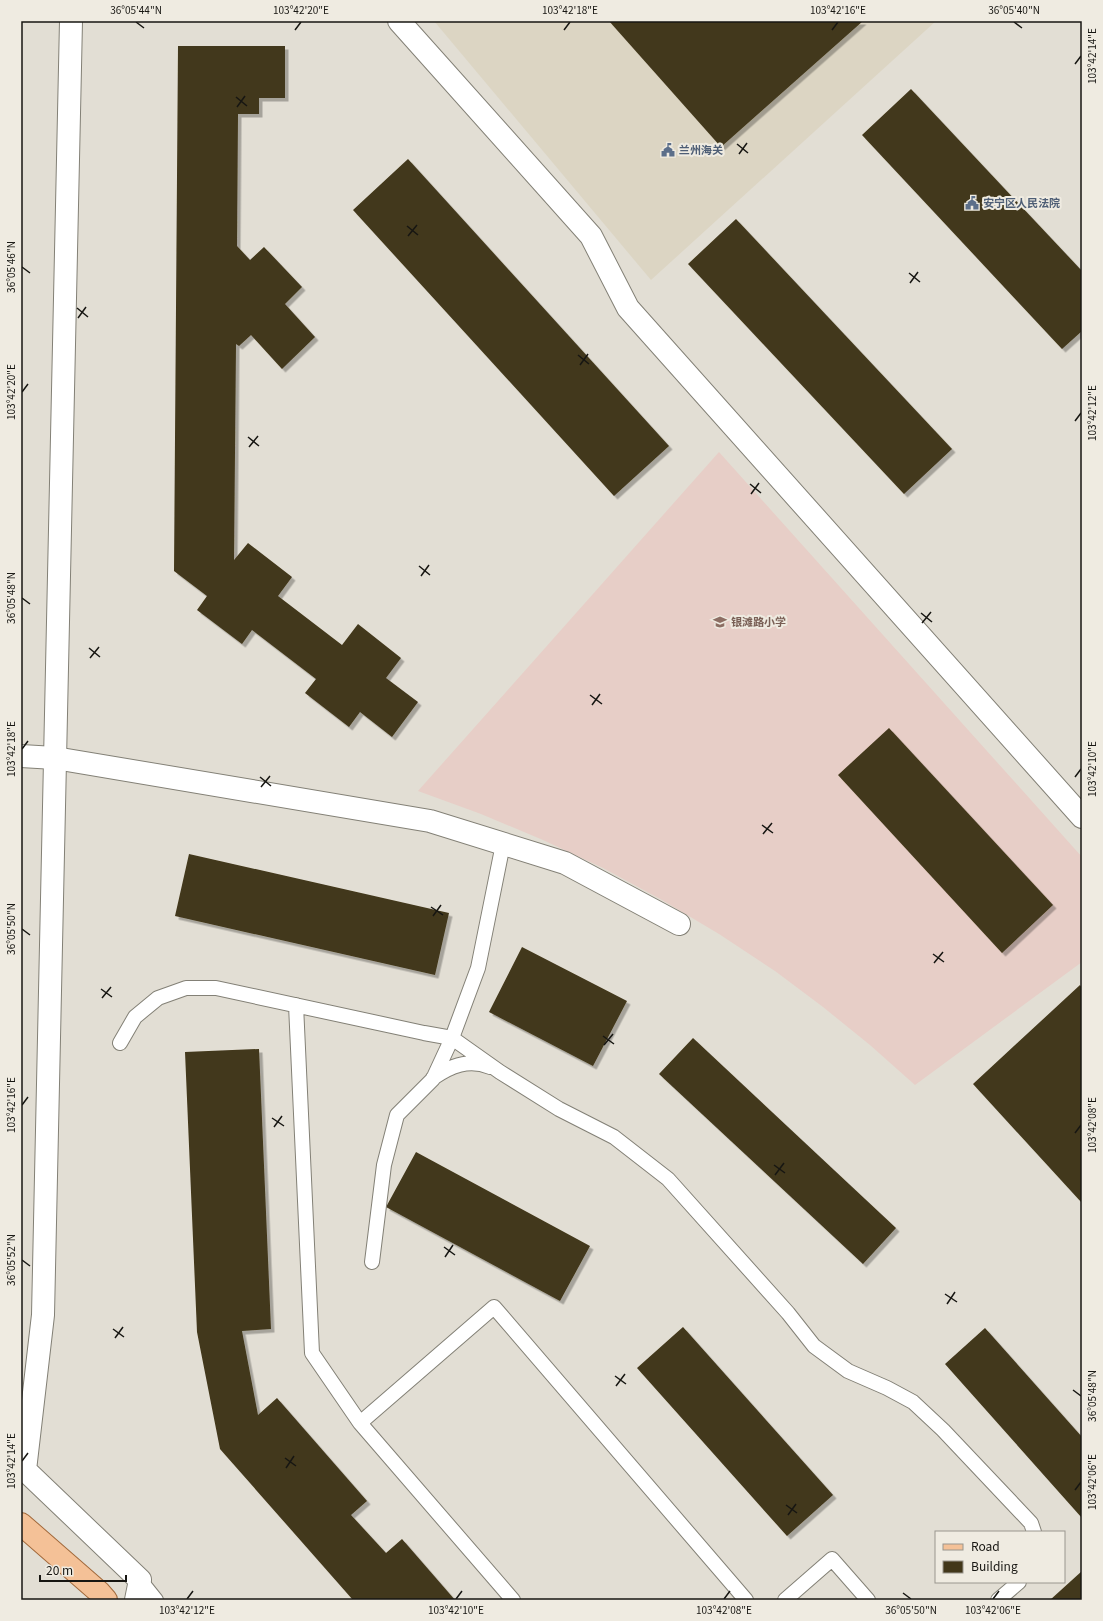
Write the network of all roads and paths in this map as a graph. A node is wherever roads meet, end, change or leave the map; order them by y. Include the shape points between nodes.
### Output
1 (71, 21) edge
2 (399, 21) edge
3 (21, 756) edge
4 (55, 758) junction
5 (1082, 817) edge
6 (504, 844) junction
7 (679, 924) dead end
8 (296, 1005) junction
9 (452, 1038) junction
10 (120, 1043) dead end
11 (500, 1072) junction
12 (433, 1079) junction
13 (372, 1262) dead end
14 (360, 1423) junction
15 (23, 1470) edge
16 (21, 1524) edge
17 (1034, 1531) edge
18 (1018, 1583) edge
19 (138, 1590) edge
20 (106, 1600) edge
21 (156, 1600) edge
22 (514, 1600) edge
23 (746, 1600) edge
24 (785, 1600) edge
25 (868, 1600) edge
26 (998, 1600) edge

1 - 4 street
2 - 5 street via 591,236 628,308
3 - 4 street
4 - 6 street via 430,821
4 - 15 street via 43,1315
6 - 7 street via 565,863
6 - 9 lane via 478,968
8 - 9 lane
8 - 10 lane via 216,988 186,988 158,998 135,1017
8 - 14 lane via 312,1353
9 - 11 lane
9 - 12 lane
11 - 12 lane via 483,1064 465,1064 447,1068
11 - 17 lane via 559,1109 614,1137 668,1180 788,1313 814,1346 848,1371 913,1402 1031,1523
12 - 13 lane via 397,1115 384,1165
14 - 22 lane
14 - 23 lane via 494,1307
15 - 19 street
16 - 20 main road
18 - 26 lane
19 - 21 lane
24 - 25 lane via 832,1559

